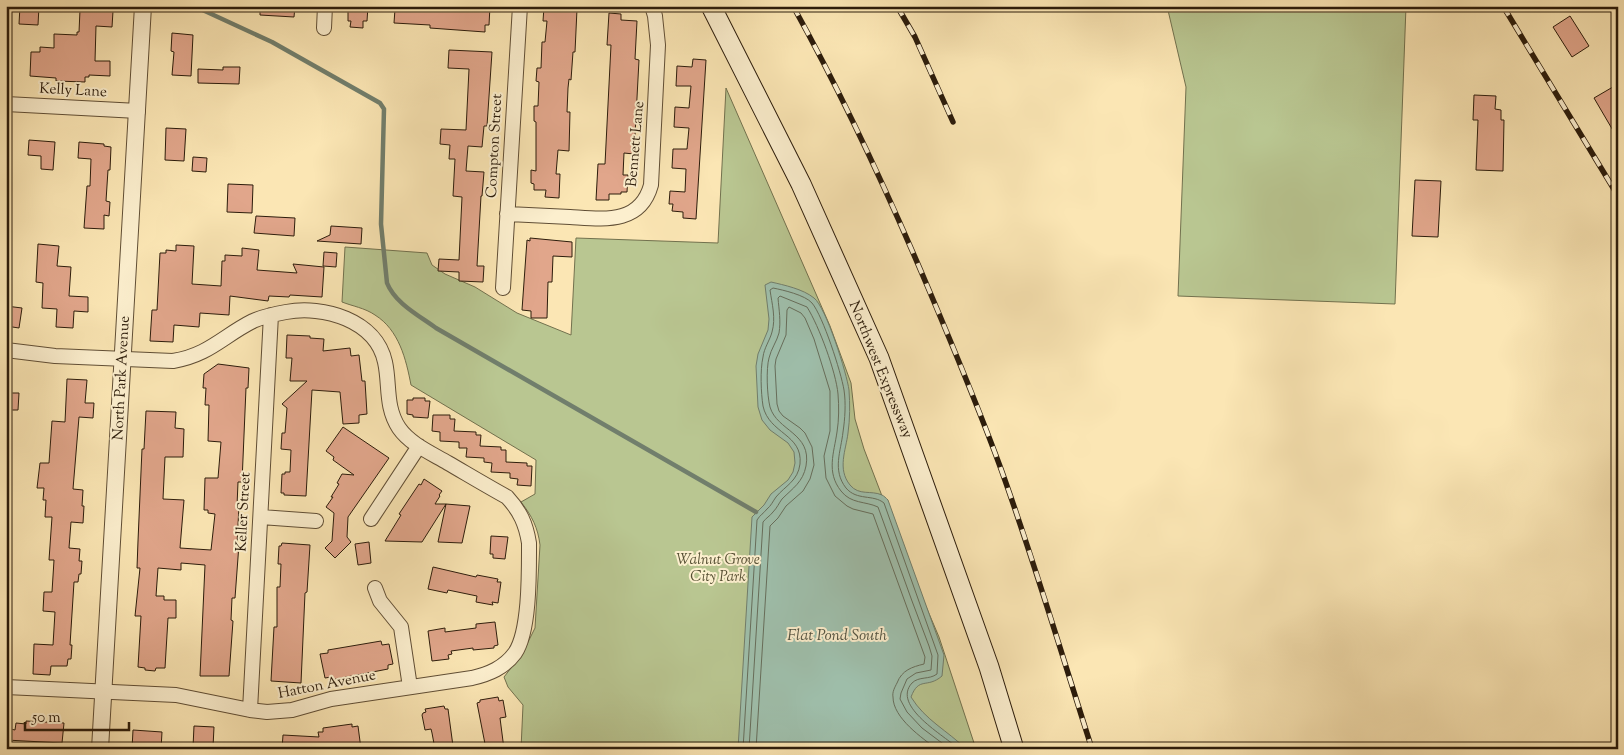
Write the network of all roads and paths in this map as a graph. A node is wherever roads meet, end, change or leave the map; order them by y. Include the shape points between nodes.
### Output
1 (143, 6) edge
2 (325, 6) edge
3 (520, 6) edge
4 (652, 6) edge
5 (711, 6) edge
6 (324, 28) dead end
7 (6, 104) edge
8 (138, 111) junction
9 (507, 214) junction
10 (503, 288) dead end
11 (271, 315) junction
12 (6, 350) edge
13 (123, 359) junction
14 (419, 446) junction
15 (261, 517) junction
16 (371, 519) dead end
17 (316, 521) dead end
18 (375, 588) dead end
19 (6, 687) edge
20 (410, 687) junction
21 (103, 692) junction
22 (250, 710) junction
23 (100, 749) edge
24 (1014, 749) edge

1 - 8 street, North Park Avenue
2 - 6 street
3 - 9 street, Compton Street
4 - 9 street, Bennett Lane via 658,45 651,185 645,201 625,215 608,219
5 - 24 main road, Northwest Expressway via 801,184 879,358 989,667
7 - 8 street, Kelly Lane
8 - 13 street, North Park Avenue
9 - 10 street, Compton Street
11 - 13 street, Hatton Avenue via 255,320 205,351 187,358 164,361
11 - 14 street, Hatton Avenue via 289,311 323,312 355,323 369,333 384,355 393,416 399,428
11 - 15 street, Keller Street
12 - 13 street, Hatton Avenue
13 - 21 street, North Park Avenue
14 - 16 street
14 - 20 street, Hatton Avenue via 506,498 515,507 527,531 528,582 526,619 520,643 506,663 472,678
15 - 17 street
15 - 22 street, Keller Street
18 - 20 street via 379,599 401,627
19 - 21 street, Hatton Avenue
20 - 22 street, Hatton Avenue via 330,699 292,710
21 - 22 street, Hatton Avenue via 176,695
21 - 23 street, North Park Avenue

